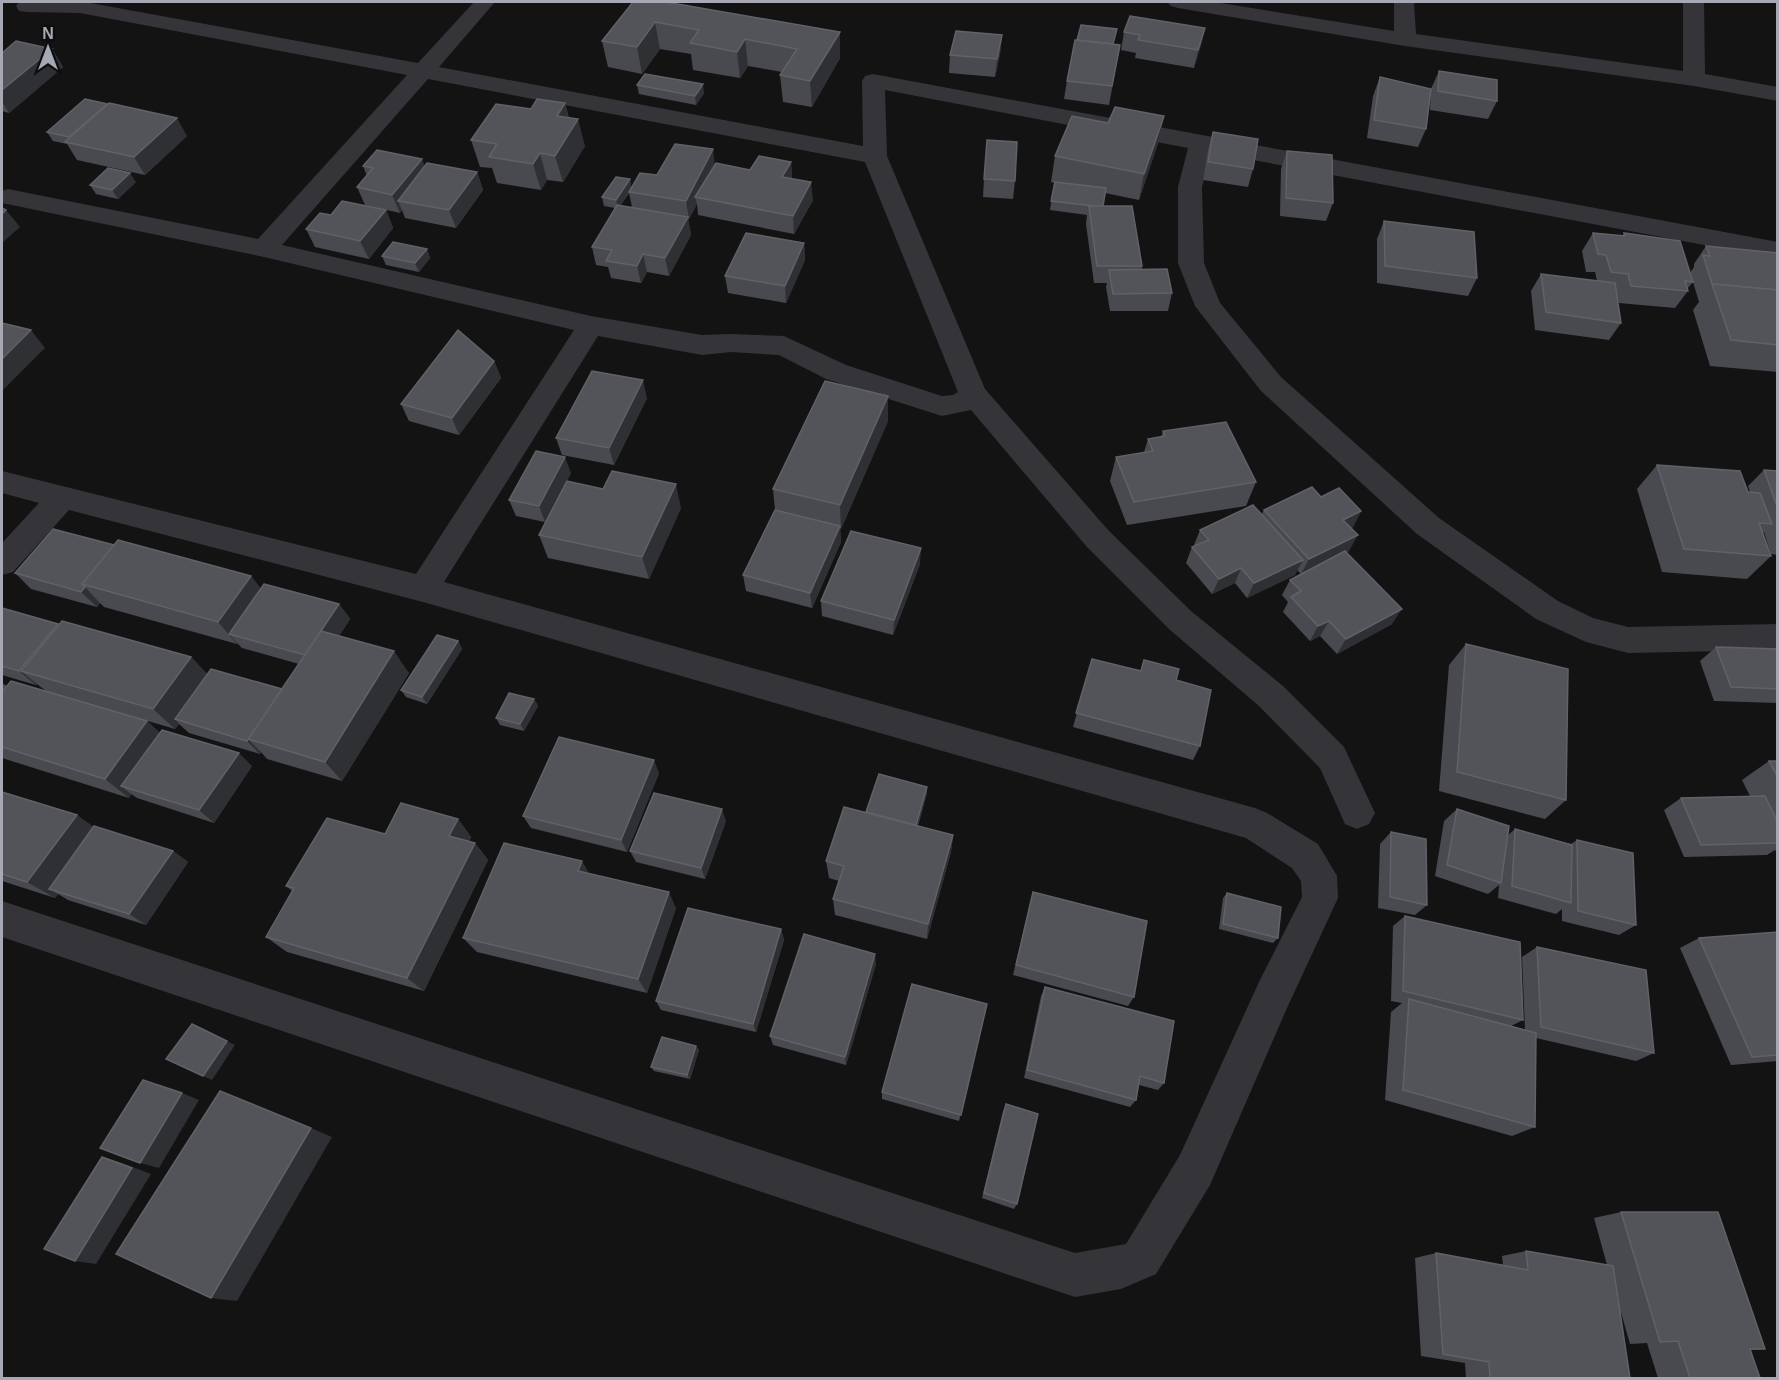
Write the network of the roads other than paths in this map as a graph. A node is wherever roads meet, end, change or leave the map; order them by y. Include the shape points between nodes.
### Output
1 (485, 2) edge
2 (1178, 2) edge
3 (1404, 2) edge
4 (1694, 2) edge
5 (27, 6) dead end
6 (1406, 39) junction
7 (424, 71) junction
8 (1694, 79) junction
9 (1778, 94) edge
10 (1201, 143) junction
11 (874, 156) junction
12 (8, 197) dead end
13 (264, 249) junction
14 (1778, 251) edge
15 (591, 325) junction
16 (973, 394) junction
17 (2, 482) edge
18 (62, 498) junction
19 (2, 563) edge
20 (423, 589) junction
21 (1778, 637) edge
22 (1358, 813) dead end
23 (2, 919) edge

1 - 7 street
2 - 6 street
3 - 6 street
4 - 8 street
5 - 7 street via 80,8
6 - 8 street
7 - 11 street
7 - 13 street
8 - 9 street
10 - 11 street via 873,81
10 - 14 street
10 - 21 street via 1190,187 1191,263 1208,306 1271,384 1428,526 1547,610 1586,629 1628,640
11 - 16 street
12 - 13 street
13 - 15 street
15 - 16 street via 702,345 784,346 836,372 942,406 958,406
15 - 20 street
16 - 22 street via 1098,539 1180,620 1271,696 1332,758
17 - 18 street
18 - 19 street
18 - 20 street
20 - 23 street via 1255,824 1305,856 1319,876 1320,898 1195,1170 1141,1259 1121,1268 1075,1275

